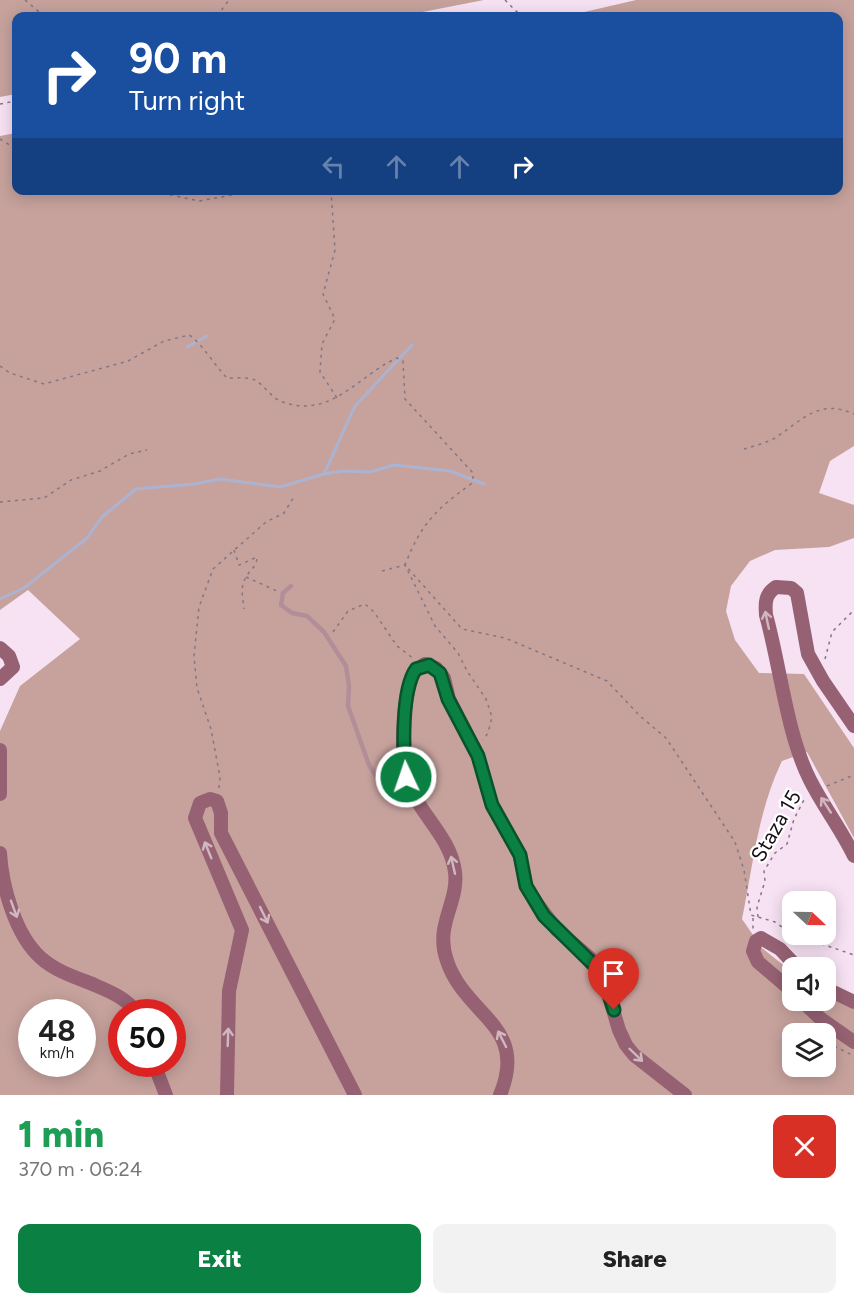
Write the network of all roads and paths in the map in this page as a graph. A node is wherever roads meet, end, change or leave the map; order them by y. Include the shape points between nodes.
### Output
1 (25, 0) edge
2 (505, 0) edge
3 (39, 12) edge
4 (517, 12) edge
5 (171, 195) edge
6 (232, 195) edge
7 (331, 195) edge
8 (0, 366) edge
9 (337, 398) junction
10 (854, 414) edge
11 (744, 449) dead end
12 (147, 450) dead end
13 (295, 495) dead end
14 (0, 502) edge
15 (234, 549) junction
16 (405, 566) junction
17 (382, 571) dead end
18 (245, 576) junction
19 (291, 586) dead end
20 (283, 593) junction
21 (244, 609) dead end
22 (854, 610) edge
23 (327, 637) junction
24 (0, 648) edge
25 (825, 660) dead end
26 (422, 665) junction
27 (0, 679) edge
28 (854, 726) edge
29 (472, 746) junction
30 (0, 750) edge
31 (854, 775) edge
32 (816, 790) junction
33 (0, 794) edge
34 (217, 801) junction
35 (424, 810) junction
36 (0, 853) edge
37 (854, 856) edge
38 (753, 916) junction
39 (758, 918) junction
40 (782, 927) edge
41 (758, 939) junction
42 (825, 945) edge
43 (854, 955) edge
44 (787, 957) edge
45 (782, 983) edge
46 (836, 993) edge
47 (122, 999) edge
48 (854, 1002) edge
49 (813, 1011) edge
50 (854, 1042) edge
51 (159, 1077) edge
52 (166, 1095) edge
53 (227, 1095) edge
54 (355, 1095) edge
55 (500, 1095) edge
56 (685, 1095) edge

1 - 3 path
2 - 4 path
5 - 6 path via 199,201
7 - 9 path via 335,250 323,294 334,319 322,344 320,372
8 - 9 path via 44,384 128,361 164,341 189,335 227,378 254,380 279,400 309,406
9 - 16 path via 397,358 403,361 405,399 474,474 471,484 439,507 417,536
10 - 11 path via 843,409 820,408 773,439
12 - 14 path via 71,480 44,498
13 - 15 path via 284,513 266,522
15 - 18 path via 238,565 257,558 257,564
15 - 34 path via 213,569 199,607 194,656 197,688 211,729 220,777
16 - 17 path
16 - 29 path via 435,627 458,652 486,699 492,717 489,733 480,744
16 - 38 path via 462,629 505,638 607,681 666,738 735,842
18 - 20 path
18 - 21 path
19 - 20 lane
20 - 23 lane via 281,605 292,613 307,616
22 - 25 path via 832,632
23 - 26 path via 348,610 365,604 397,646
23 - 35 lane via 346,666 348,706 369,765 394,795
24 - 27 main road via 13,667
26 - 29 main road via 432,666 440,673 448,699
26 - 35 main road via 414,672 409,688 404,758 410,789
32 -> 28 main road via 798,748 765,615 768,594 776,587 791,588 797,593 808,654
29 -> 56 main road via 492,805 520,855 526,886 535,901 556,930 602,973 626,1045
30 - 33 main road
31 - 32 path, Staza 15
37 -> 32 main road via 840,825
32 - 39 path, Staza 15 via 806,797 787,844 775,853 764,872
53 -> 34 main road via 230,991 242,930 195,818 200,804 210,799
34 -> 54 main road via 222,813 220,833
55 -> 35 main road via 508,1077 508,1051 498,1031 452,975 446,958 443,931 455,873 445,843
36 -> 47 main road via 1,872 19,925 39,956 67,974
38 - 39 path
38 - 41 path via 752,927
39 - 40 path
41 - 44 main road via 774,944
41 - 45 main road via 753,946 754,956
42 - 43 path
46 - 48 main road
49 - 50 main road
51 - 52 main road

